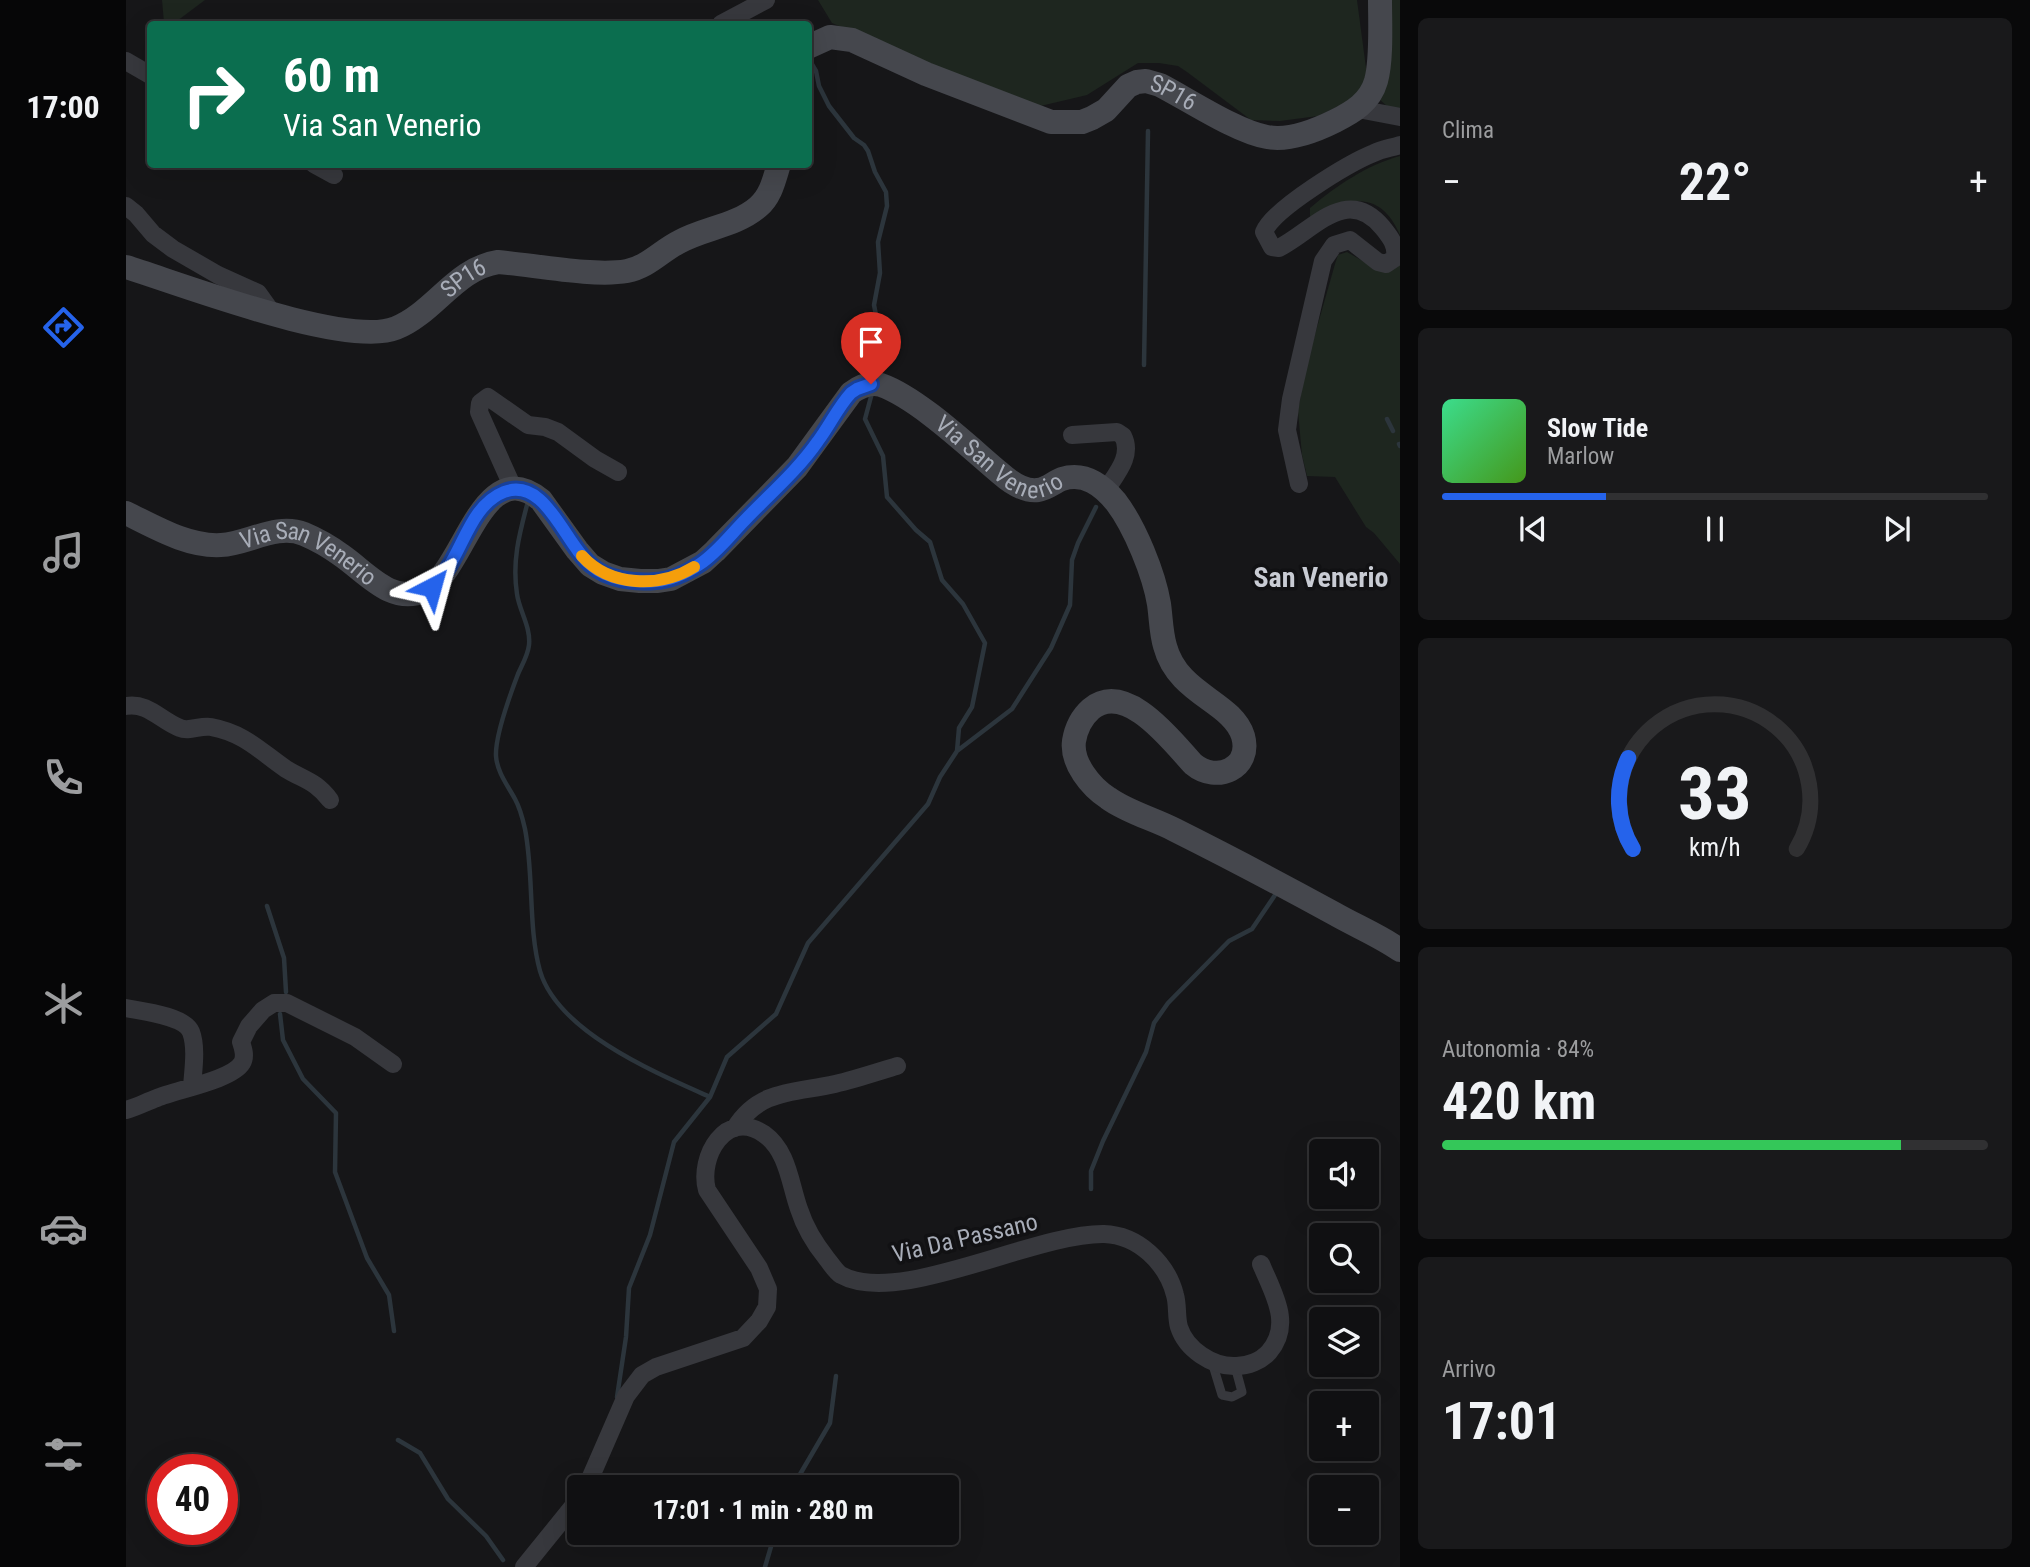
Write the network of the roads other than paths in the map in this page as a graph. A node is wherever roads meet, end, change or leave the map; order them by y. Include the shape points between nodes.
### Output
1 (1380, 0) edge
2 (766, 1) edge
3 (727, 21) edge
4 (812, 45) edge
5 (126, 61) edge
6 (147, 73) edge
7 (1357, 109) junction
8 (1400, 117) edge
9 (1400, 145) edge
10 (321, 168) edge
11 (778, 168) edge
12 (334, 175) dead end
13 (126, 205) edge
14 (126, 267) edge
15 (272, 314) junction
16 (1072, 435) dead end
17 (618, 472) dead end
18 (1299, 484) dead end
19 (514, 490) junction
20 (1106, 491) junction
21 (126, 513) edge
22 (126, 706) edge
23 (330, 800) dead end
24 (1400, 950) edge
25 (126, 1008) edge
26 (393, 1064) dead end
27 (897, 1066) dead end
28 (192, 1087) junction
29 (126, 1110) edge
30 (735, 1128) junction
31 (1261, 1264) dead end
32 (1212, 1362) junction
33 (1236, 1366) junction
34 (592, 1475) edge
35 (567, 1514) edge
36 (524, 1567) edge

1 - 7 street via 1377,80
2 - 3 street
4 - 7 street, SP16 / SP16 via 830,37 852,40 1051,122 1092,118 1128,86 1146,81 1247,131 1269,137 1308,132
5 - 6 street
7 - 8 street
9 - 18 street via 1334,174 1273,218 1264,232 1266,241 1279,248 1328,216 1355,208 1375,219 1396,251 1386,264 1358,244 1342,241 1324,261 1287,430
10 - 12 street
11 - 15 street, SP16 / SP16 via 768,196 751,213 696,233 629,270 486,264 408,323 379,333 337,330
13 - 15 street via 173,249 258,293
14 - 15 street, SP16 / SP16
16 - 20 street via 1117,432 1123,436 1125,460
17 - 19 street via 558,432 528,425 488,397 480,403 479,412
19 - 20 street, Via San Venerio via 531,492 541,500 577,550 603,573 639,581 671,579 715,551 797,467 844,401 871,384 918,407 1019,486 1040,490 1075,477 1086,478
19 - 21 street, Via San Venerio via 493,497 484,506 439,581 406,595 381,586 341,555 298,532 205,545
20 - 24 street, Via San Venerio via 1124,514 1150,571 1169,661 1188,684 1232,718 1243,736 1244,748 1227,772 1202,772 1137,709 1109,701 1091,709 1076,730 1074,747 1088,779 1109,799 1261,873
22 - 23 street via 143,706 182,730 209,726 243,737 321,788
25 - 28 street via 172,1018 191,1031
26 - 28 street via 355,1037 287,1003 274,1003 249,1026 241,1042 243,1061
27 - 30 street via 773,1096 744,1114
28 - 29 street
30 - 32 street, Via Da Passano via 765,1135 777,1149 814,1243 840,1275 864,1282 909,1282 1034,1246 1104,1234 1125,1238 1146,1249 1163,1268 1175,1294 1179,1327 1191,1348
30 - 34 street via 725,1132 709,1152 704,1177 759,1268 768,1289 766,1307 743,1338 642,1375 626,1395
31 - 33 street via 1282,1324 1277,1343 1262,1360
32 - 33 street
32 - 33 lane via 1222,1395 1232,1397 1242,1392
35 - 36 street

